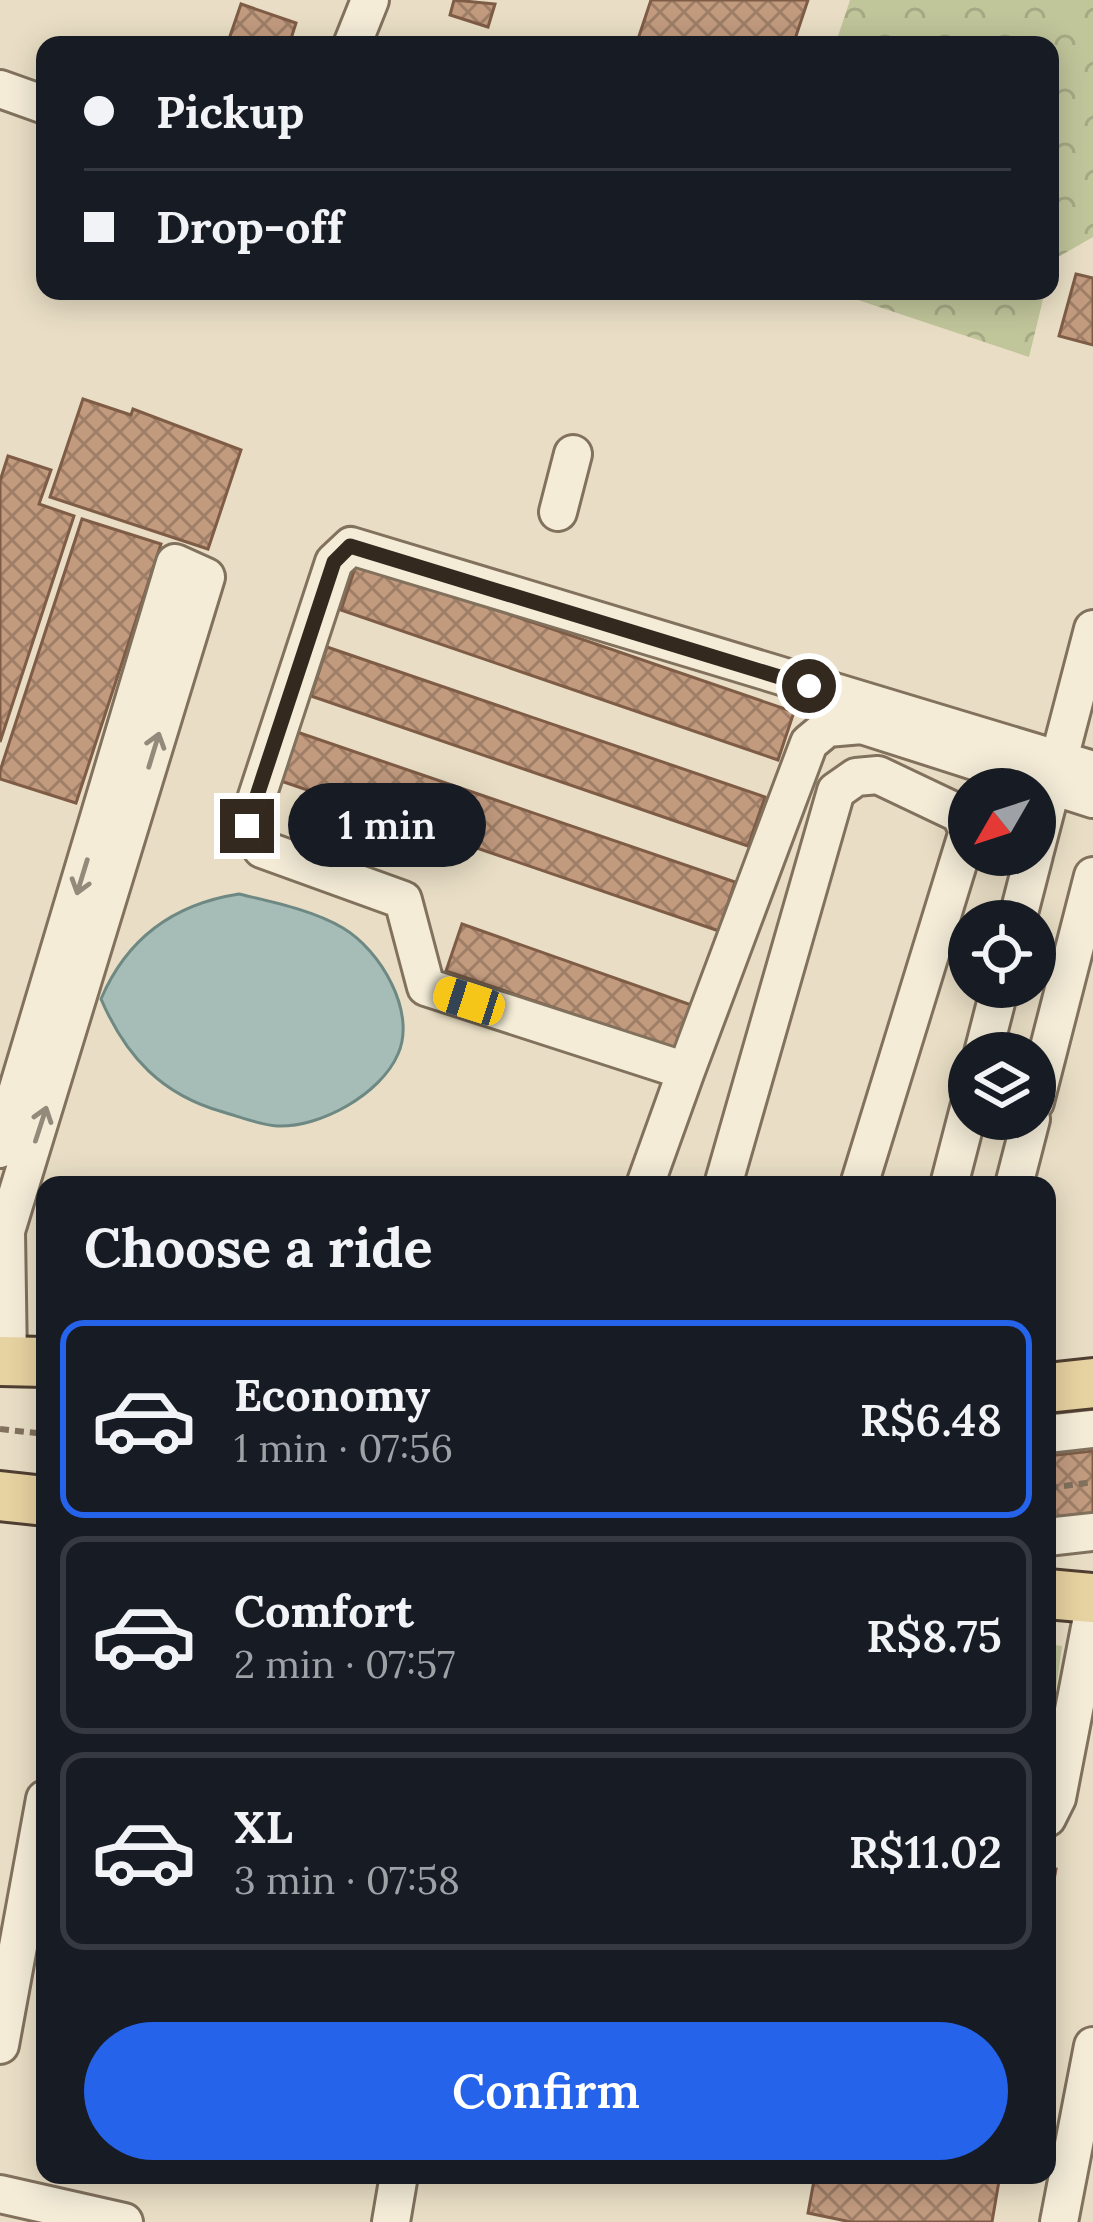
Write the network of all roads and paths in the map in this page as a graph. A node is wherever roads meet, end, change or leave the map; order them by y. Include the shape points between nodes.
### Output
1 (370, 0) edge
2 (356, 36) edge
3 (0, 89) edge
4 (36, 102) edge
5 (573, 454) dead end
6 (558, 512) dead end
7 (1093, 628) edge
8 (1067, 774) edge
9 (1093, 800) edge
10 (1093, 876) edge
11 (1053, 1032) edge
12 (686, 1071) junction
13 (961, 1140) edge
14 (1025, 1140) edge
15 (0, 1149) edge
16 (648, 1176) edge
17 (726, 1176) edge
18 (862, 1176) edge
19 (951, 1176) edge
20 (1016, 1176) edge
21 (18, 1361) edge
22 (1093, 1383) edge
23 (1056, 1387) edge
24 (0, 1429) edge
25 (1093, 1429) edge
26 (36, 1433) edge
27 (1056, 1433) edge
28 (1093, 1482) edge
29 (1056, 1487) edge
30 (0, 1496) edge
31 (36, 1500) edge
32 (1093, 1532) edge
33 (1056, 1536) edge
34 (1056, 1595) edge
35 (1093, 1598) edge
36 (1093, 1612) edge
37 (1056, 1800) edge
38 (36, 1848) edge
39 (0, 2045) edge
40 (1093, 2046) edge
41 (397, 2184) edge
42 (0, 2194) edge
43 (124, 2222) edge
44 (391, 2222) edge
45 (1059, 2222) edge

1 - 2 street
3 - 4 street
5 - 6 street
7 - 8 street
8 - 9 street
8 - 12 street via 862,725 827,728 809,743
8 - 12 street via 350,546 334,562 247,826 262,850 403,901 426,986
10 - 11 street
12 - 16 street
13 - 19 street
14 - 20 street
21 -> 15 street via 6,1231 206,577 175,563
17 - 18 street via 836,791 878,775 960,814 968,830
22 - 23 main road
24 - 26 path
25 - 27 street
28 - 29 path
30 - 31 main road
32 - 33 street
34 - 35 main road
36 - 37 street
38 - 39 street
40 - 45 street
41 - 44 street
42 - 43 street

